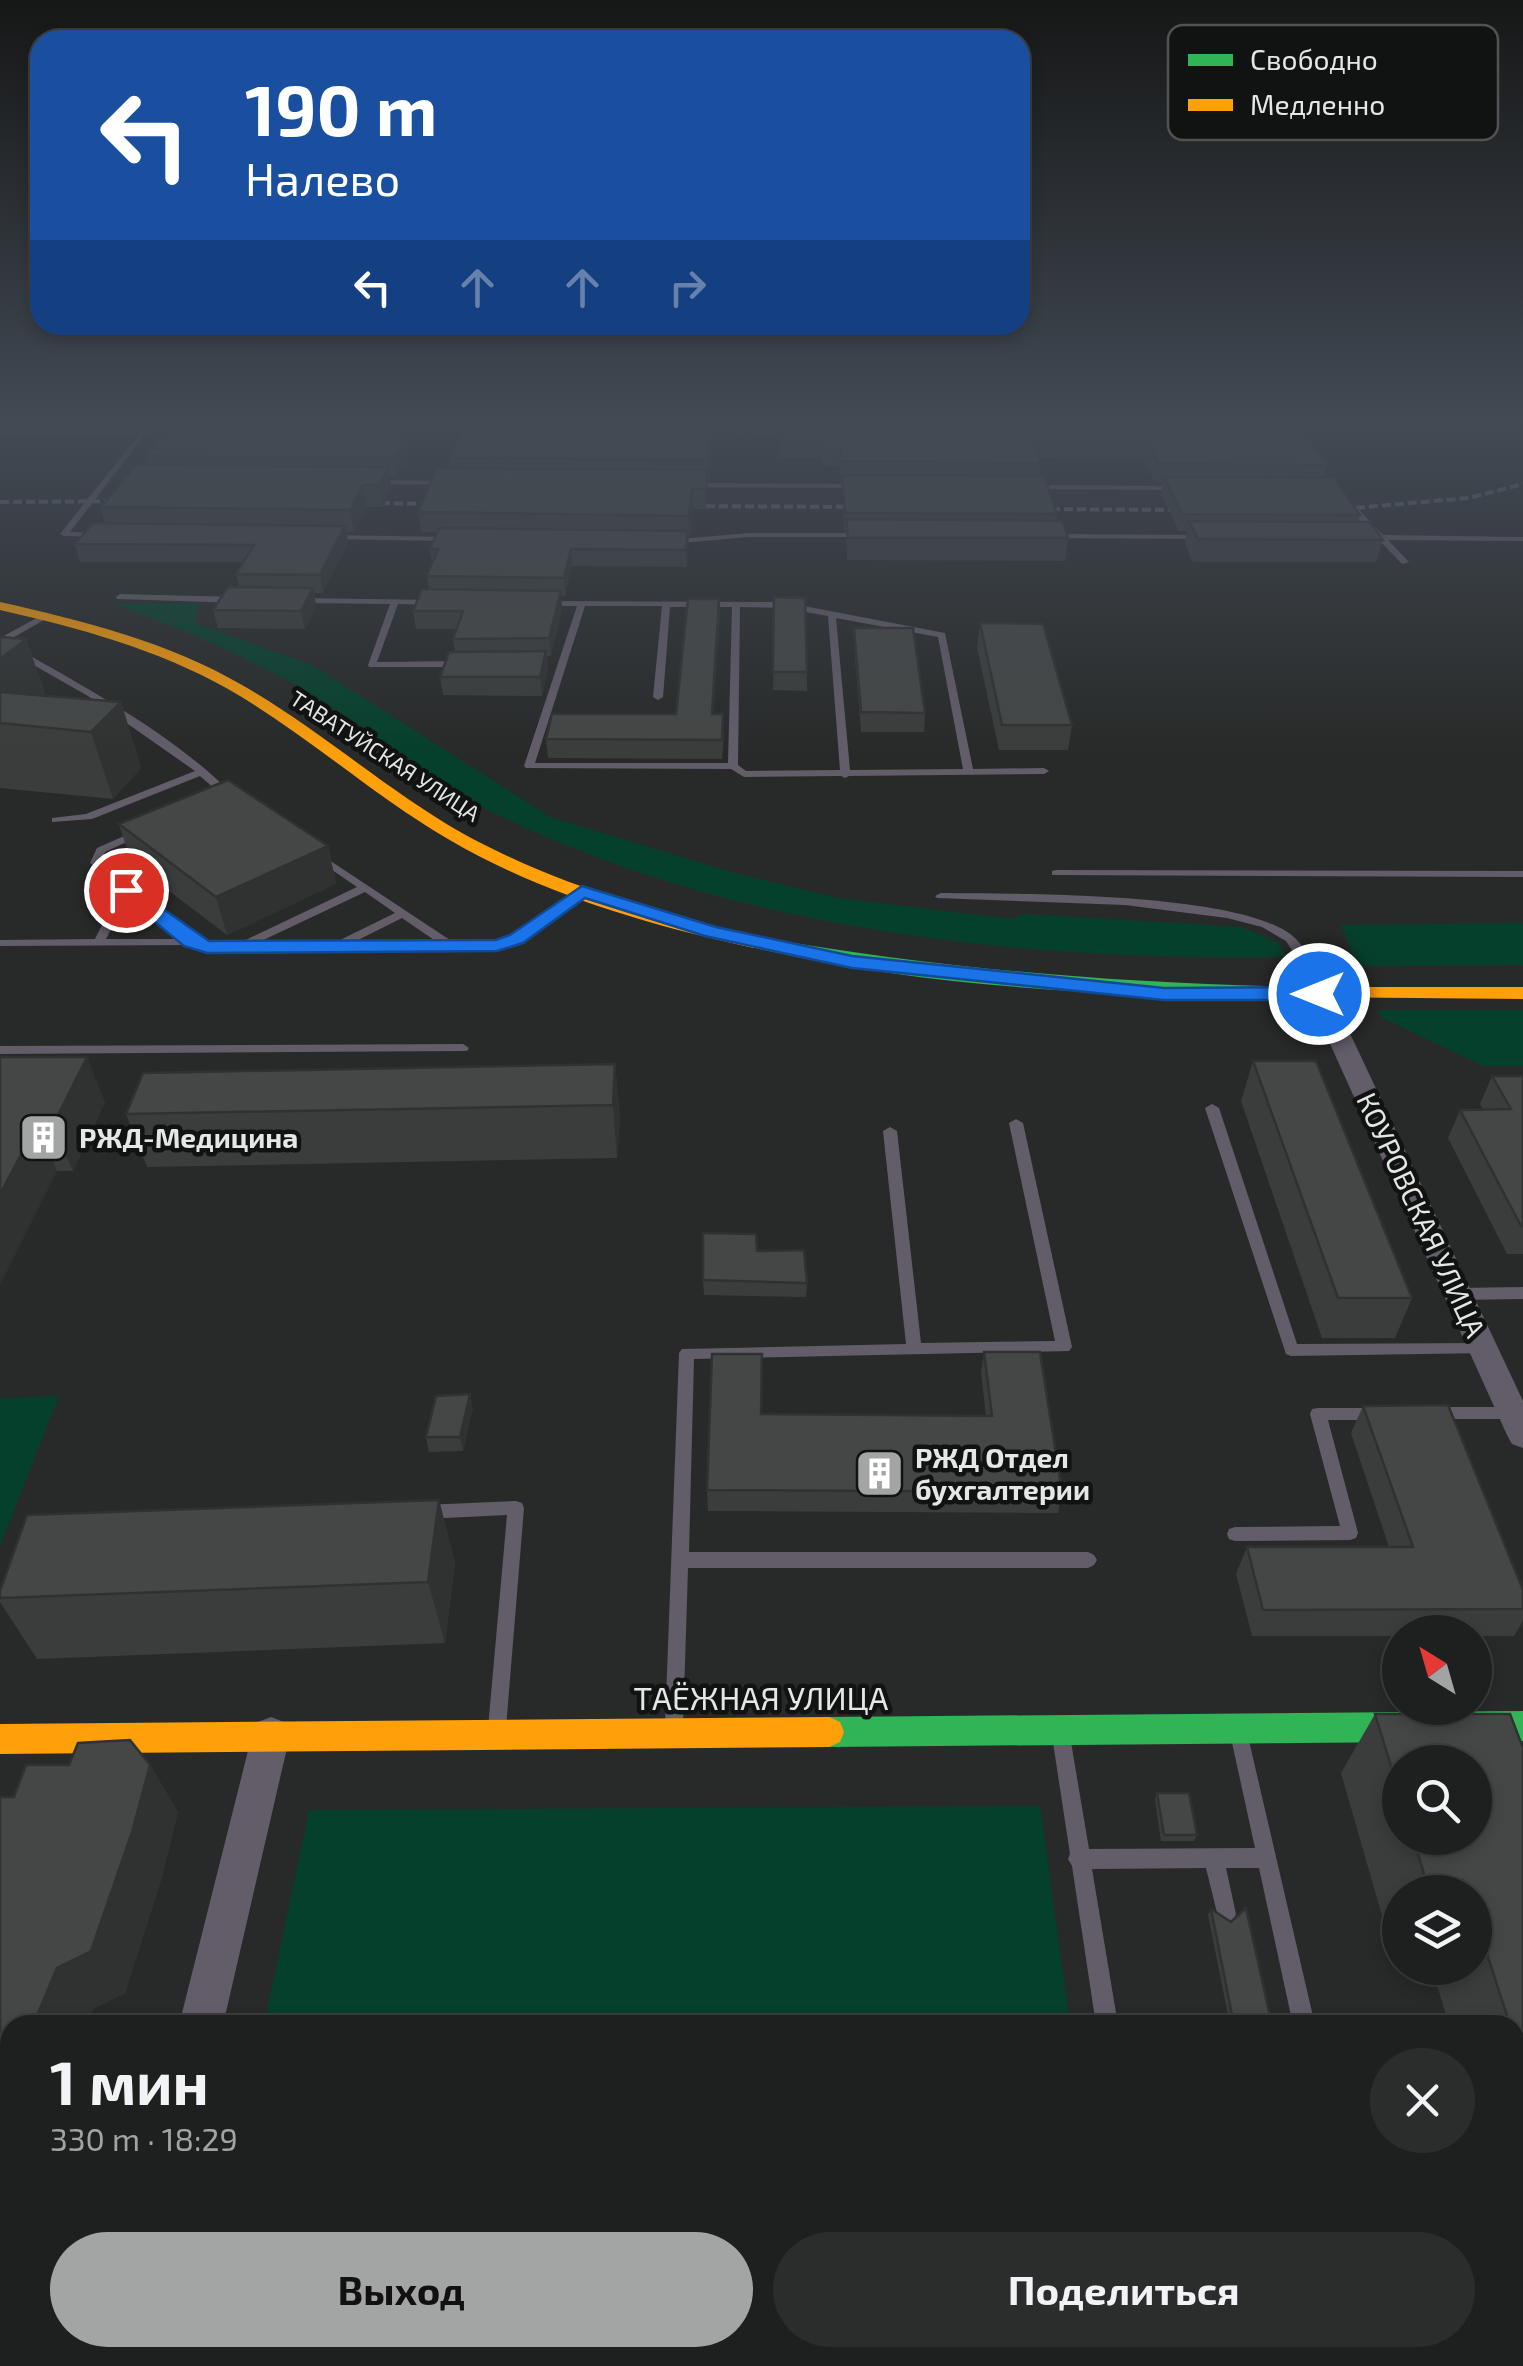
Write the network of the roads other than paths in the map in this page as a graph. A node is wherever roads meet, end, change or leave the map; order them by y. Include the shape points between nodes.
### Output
1 (1377, 534) edge
2 (867, 536) edge
3 (1045, 536) edge
4 (316, 537) edge
5 (1222, 537) edge
6 (1361, 538) edge
7 (1380, 538) junction
8 (471, 539) edge
9 (1523, 539) edge
10 (666, 542) edge
11 (1405, 562) dead end
12 (120, 597) dead end
13 (255, 600) edge
14 (295, 600) edge
15 (394, 602) junction
16 (451, 602) edge
17 (526, 603) edge
18 (582, 603) junction
19 (666, 604) junction
20 (736, 605) junction
21 (0, 606) edge
22 (47, 616) junction
23 (832, 616) junction
24 (0, 642) edge
25 (467, 664) edge
26 (543, 664) edge
27 (562, 664) junction
28 (38, 674) dead end
29 (57, 676) junction
30 (91, 694) junction
31 (658, 698) dead end
32 (77, 707) edge
33 (733, 766) junction
34 (1044, 771) dead end
35 (968, 772) junction
36 (199, 773) junction
37 (845, 775) junction
38 (234, 798) joint
39 (212, 802) edge
40 (56, 820) dead end
41 (148, 828) edge
42 (314, 853) edge
43 (1056, 873) dead end
44 (1523, 874) edge
45 (365, 888) junction
46 (126, 890) junction
47 (582, 891) junction
48 (941, 896) dead end
49 (402, 913) junction
50 (99, 942) junction
51 (191, 942) junction
52 (0, 943) edge
53 (452, 946) junction
54 (332, 947) junction
55 (238, 948) junction
56 (1523, 993) edge
57 (1319, 994) junction
58 (463, 1048) dead end
59 (0, 1050) edge
60 (1212, 1108) dead end
61 (1016, 1123) dead end
62 (890, 1130) dead end
63 (1458, 1294) junction
64 (1523, 1294) edge
65 (1484, 1349) junction
66 (914, 1350) junction
67 (1391, 1414) edge
68 (1409, 1414) edge
69 (1518, 1424) edge
70 (396, 1513) edge
71 (1236, 1534) dead end
72 (680, 1560) junction
73 (1088, 1560) dead end
74 (1523, 1726) edge
75 (1238, 1729) junction
76 (1060, 1730) junction
77 (674, 1732) junction
78 (497, 1733) junction
79 (271, 1735) junction
80 (0, 1739) edge
81 (1266, 1858) junction
82 (1078, 1859) junction
83 (1214, 1859) junction
84 (1226, 1914) edge
85 (203, 2015) edge
86 (1104, 2015) edge
87 (1302, 2015) edge

1 - 7 lane
2 - 10 lane
3 - 5 lane
4 - 8 lane
6 - 7 lane
7 - 9 lane
7 - 11 lane
12 - 13 lane
14 - 15 lane
15 - 16 lane
15 - 25 lane via 372,664
17 - 18 lane
18 - 19 lane
18 - 27 lane
19 - 20 lane
19 - 31 lane
20 - 23 lane via 783,605
20 - 33 lane
21 - 22 main road, ТАВАТУЙСКАЯ УЛИЦА
22 - 24 lane
22 - 47 main road, ТАВАТУЙСКАЯ УЛИЦА via 177,656 239,689 424,818
23 - 35 lane via 942,635
23 - 37 lane
24 - 29 lane
26 - 27 lane
27 - 33 lane via 529,766
28 - 29 lane
29 - 30 lane
30 - 32 lane
30 - 36 lane
33 - 37 lane via 744,774
34 - 35 lane
35 - 37 lane
36 - 38 lane
36 - 40 lane via 88,818
38 - 39 lane
41 - 46 lane via 96,857 99,870
42 - 45 lane
43 - 44 lane
45 - 49 lane
45 - 55 lane
46 - 50 lane
46 - 51 lane
47 - 53 lane via 510,942
47 - 57 main road, ТАВАТУЙСКАЯ УЛИЦА via 711,932 852,962 1164,994
48 - 57 lane via 1242,916 1290,938
49 - 53 lane
49 - 54 lane
50 - 51 lane
50 - 52 lane
51 - 55 lane
53 - 54 lane
54 - 55 lane
56 - 57 main road, ТАВАТУЙСКАЯ УЛИЦА
57 - 63 street, КОУРОВСКАЯ УЛИЦА
58 - 59 lane
60 - 65 lane via 1290,1350
61 - 66 lane via 1064,1347
62 - 66 lane
63 - 64 lane
63 - 65 street, КОУРОВСКАЯ УЛИЦА
65 - 69 street, КОУРОВСКАЯ УЛИЦА
66 - 72 lane via 686,1353
67 - 71 lane via 1318,1414 1350,1533
68 - 69 lane
70 - 78 lane via 516,1508
72 - 73 lane
72 - 77 lane
74 - 75 main road, ТАЁЖНАЯ УЛИЦА
75 - 76 main road, ТАЁЖНАЯ УЛИЦА
75 - 81 lane
76 - 77 main road, ТАЁЖНАЯ УЛИЦА
76 - 82 lane
77 - 78 main road, ТАЁЖНАЯ УЛИЦА
78 - 79 main road, ТАЁЖНАЯ УЛИЦА
79 - 80 main road, ТАЁЖНАЯ УЛИЦА
79 - 85 street
81 - 83 lane
81 - 87 lane
82 - 83 lane
82 - 86 lane
83 - 84 lane

